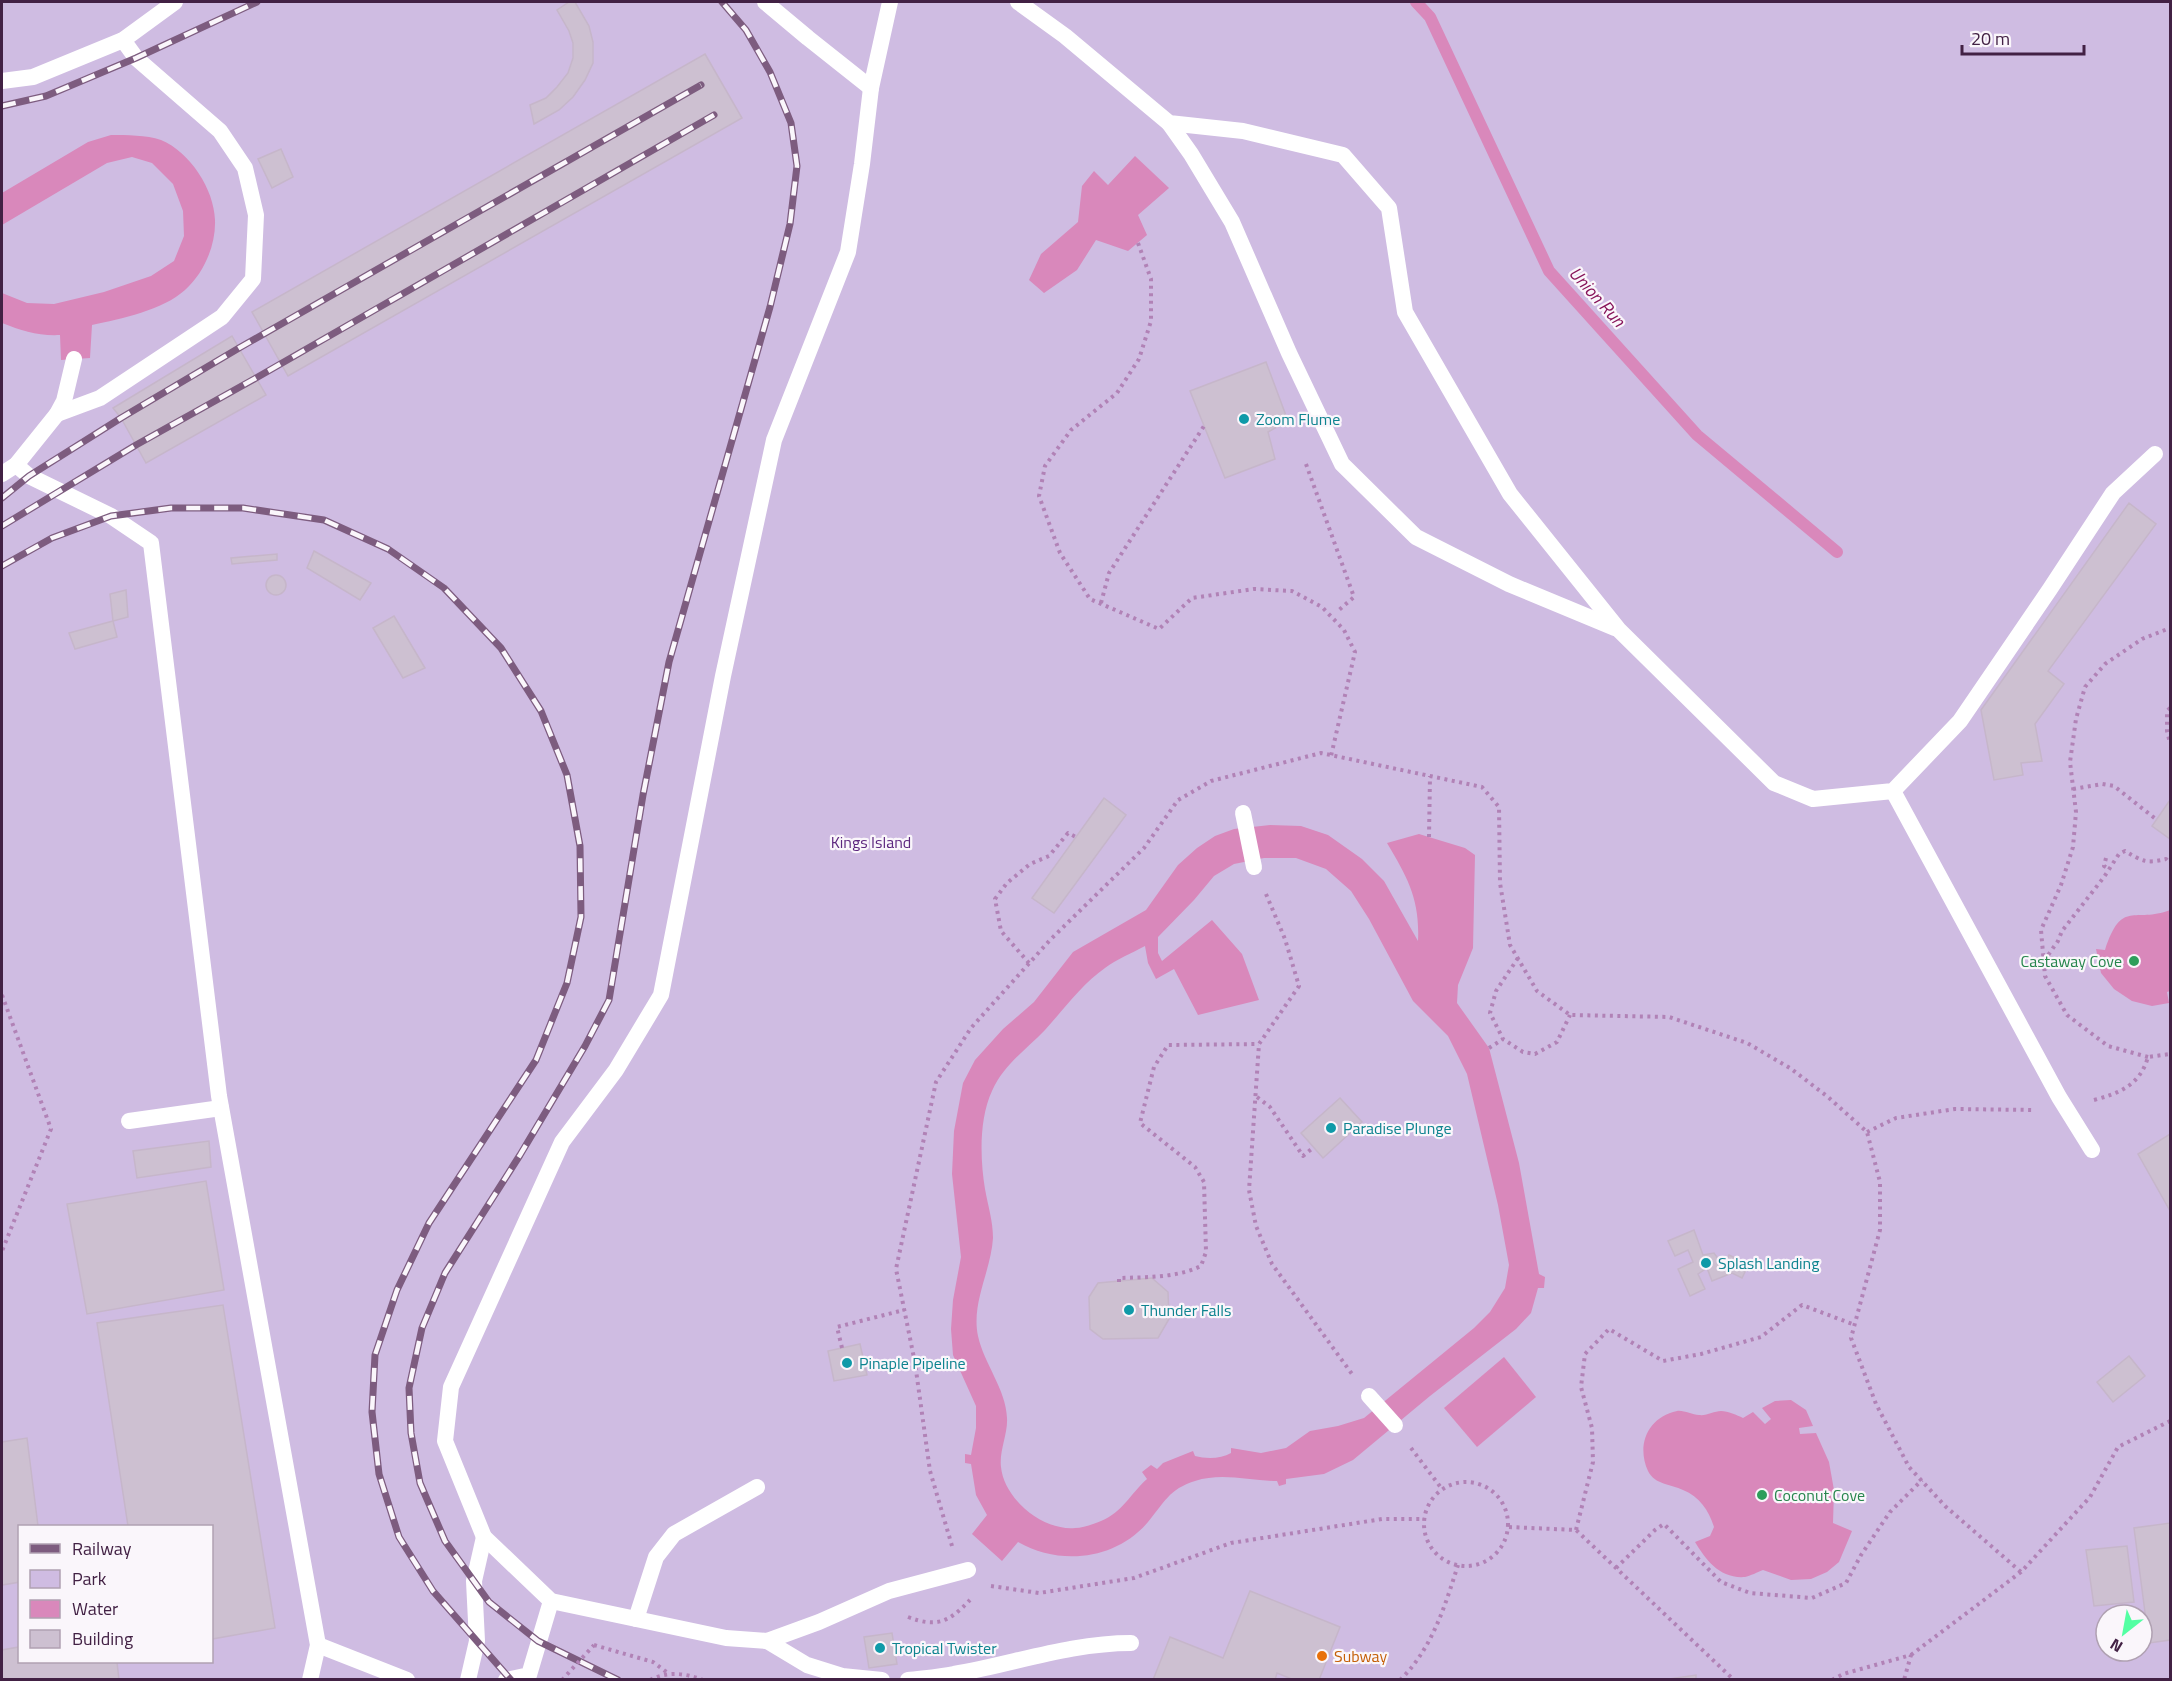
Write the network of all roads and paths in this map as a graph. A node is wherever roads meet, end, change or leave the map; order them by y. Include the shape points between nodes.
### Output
1 (176, 2) edge
2 (765, 2) edge
3 (890, 2) edge
4 (1018, 2) edge
5 (123, 40) junction
6 (2, 81) edge
7 (871, 88) junction
8 (1169, 123) junction
9 (1138, 243) dead end
10 (74, 359) dead end
11 (57, 414) junction
12 (1204, 426) dead end
13 (2155, 454) dead end
14 (1305, 459) dead end
15 (9, 470) edge
16 (1101, 603) junction
17 (1339, 610) dead end
18 (2170, 628) edge
19 (1618, 630) junction
20 (2170, 708) edge
21 (2170, 742) edge
22 (1331, 756) junction
23 (1430, 776) junction
24 (2073, 789) junction
25 (1893, 791) junction
26 (1243, 813) dead end
27 (2157, 820) dead end
28 (1076, 837) dead end
29 (1429, 837) dead end
30 (2106, 858) dead end
31 (2170, 863) edge
32 (1254, 867) joint
33 (2109, 869) junction
34 (1518, 958) junction
35 (2044, 961) junction
36 (1029, 963) junction
37 (2, 995) edge
38 (1570, 1015) junction
39 (1503, 1039) junction
40 (1259, 1044) junction
41 (1489, 1048) dead end
42 (2148, 1057) dead end
43 (1256, 1097) junction
44 (221, 1108) junction
45 (129, 1121) dead end
46 (1314, 1147) dead end
47 (2092, 1150) dead end
48 (2, 1251) edge
49 (1119, 1282) dead end
50 (904, 1310) junction
51 (1855, 1325) junction
52 (842, 1348) dead end
53 (1369, 1396) joint
54 (2170, 1421) edge
55 (1395, 1425) joint
56 (1922, 1480) junction
57 (757, 1487) dead end
58 (1442, 1489) junction
59 (1424, 1519) junction
60 (1509, 1527) junction
61 (1576, 1530) junction
62 (484, 1537) junction
63 (1458, 1565) junction
64 (1616, 1568) junction
65 (968, 1570) junction
66 (2021, 1572) junction
67 (551, 1601) junction
68 (636, 1619) junction
69 (767, 1641) junction
70 (1131, 1643) dead end
71 (318, 1645) junction
72 (1911, 1655) junction
73 (669, 1674) junction
74 (530, 1677) edge
75 (310, 1680) edge
76 (407, 1680) edge
77 (468, 1680) edge
78 (506, 1680) edge
79 (562, 1680) edge
80 (650, 1680) edge
81 (703, 1680) edge
82 (882, 1680) edge
83 (908, 1680) edge
84 (1400, 1680) edge
85 (1734, 1680) edge
86 (1832, 1680) edge
87 (1904, 1680) edge

1 - 5 street
2 - 7 street
3 - 7 street
4 - 8 street
5 - 6 street via 33,77
5 - 11 street via 136,58 220,131 245,168 256,215 252,279 222,317 100,398
7 - 62 street via 848,252 774,440 661,995 616,1070 562,1142 451,1387 445,1441
8 - 19 street via 1232,222 1342,464 1416,537 1509,584
8 - 19 street via 1243,131 1343,155 1389,208 1406,312 1510,494
9 - 16 path via 1151,279 1151,321 1139,359 1117,393 1071,430 1045,466 1039,496 1060,553 1090,599
10 - 11 street
11 - 15 street
12 - 16 path via 1108,573
13 - 25 street via 2113,493 1960,721
14 - 17 path via 1354,597
15 - 44 street via 111,516 152,543
16 - 22 path via 1159,628 1192,598 1254,589 1293,591 1322,607 1344,630 1355,652
18 - 24 path via 2142,639 2105,664 2085,687 2070,762
19 - 25 street via 1774,783 1813,799
20 - 21 path
22 - 23 path
22 - 36 path via 1321,753 1211,781 1178,800 1144,848
23 - 29 path
23 - 34 path via 1482,787 1499,807 1500,883 1510,945
24 - 27 path via 2114,786
24 - 35 path via 2073,847 2041,930
25 - 47 street via 2059,1097
26 - 32 street
28 - 36 path via 1068,833 1049,856 1030,864 995,899 1001,931
30 - 33 path via 2104,866
31 - 33 path via 2166,859 2141,861 2125,851
32 - 40 path via 1285,939 1299,986
33 - 35 path
34 - 38 path via 1537,991
34 - 39 path via 1496,992 1490,1013
35 - 42 path via 2045,976 2067,1015 2108,1046
36 - 50 path via 971,1028 936,1082 896,1269
37 - 48 path via 51,1129
38 - 39 path via 1557,1042 1535,1054 1523,1052
38 - 51 path via 1669,1017 1747,1043 1790,1068 1868,1132 1880,1182 1880,1230
39 - 41 path
40 - 43 path
40 - 49 path via 1168,1045 1154,1067 1140,1123 1195,1167 1204,1182 1206,1252 1201,1266 1190,1272 1119,1278
43 - 46 path via 1270,1107 1303,1156
43 - 53 path via 1249,1190 1256,1226 1272,1264
44 - 45 street
44 - 71 street
50 - 52 path via 837,1327
50 - 65 path via 930,1471 955,1558
51 - 56 path via 1851,1338 1876,1404 1909,1467
51 - 61 path via 1802,1305 1761,1337 1663,1361 1609,1329 1586,1354 1581,1387 1592,1428 1593,1462
53 - 55 street
54 - 66 path via 2118,1447 2090,1497
55 - 58 path
56 - 64 path via 1890,1512 1846,1583 1812,1598 1750,1593 1721,1582 1664,1524
56 - 66 path via 1945,1506
57 - 68 street via 674,1534 656,1557
58 - 59 path via 1432,1498
58 - 60 path via 1467,1481 1493,1490 1508,1513
59 - 63 path via 1426,1538 1434,1551
59 - 65 path via 1382,1520 1231,1542 1134,1578 1039,1593 985,1585
60 - 61 path
60 - 63 path via 1497,1553 1472,1566
61 - 64 path
62 - 67 street
62 - 77 street via 474,1581 477,1641
63 - 84 path via 1442,1616 1415,1665
64 - 85 path
65 - 69 street via 889,1591
66 - 72 path
67 - 68 street
67 - 74 street
68 - 69 street via 726,1638
69 - 82 street via 807,1665 842,1676
70 - 83 street via 1046,1654
71 - 75 street
71 - 76 street
72 - 86 path
72 - 87 path
73 - 79 path, bridge via 653,1662 594,1645
73 - 80 path
73 - 81 path
74 - 78 street

